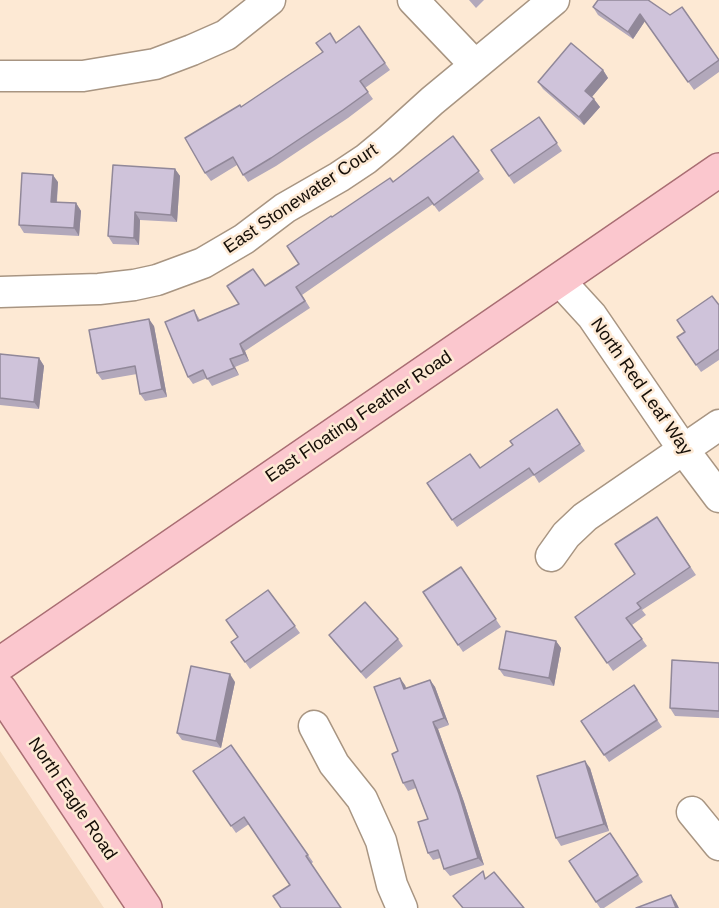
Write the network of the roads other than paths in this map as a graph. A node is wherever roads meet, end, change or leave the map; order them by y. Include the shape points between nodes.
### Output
1 (270, 0) edge
2 (413, 0) edge
3 (554, 0) edge
4 (475, 65) junction
5 (0, 76) edge
6 (719, 170) edge
7 (559, 280) junction
8 (0, 292) edge
9 (719, 425) edge
10 (683, 449) junction
11 (719, 497) edge
12 (551, 556) dead end
13 (0, 664) edge
14 (0, 690) edge
15 (314, 726) dead end
16 (692, 812) dead end
17 (719, 846) edge
18 (145, 908) edge
19 (402, 908) edge

1 - 5 street via 226,35 155,64 83,76
2 - 4 street
3 - 4 street, East Stonewater Court
4 - 8 street, East Stonewater Court via 366,159 203,263 134,285
6 - 7 main road, East Floating Feather Road
7 - 10 street, North Red Leaf Way via 592,316
7 - 13 main road, East Floating Feather Road
9 - 10 street
10 - 11 street, North Red Leaf Way
10 - 12 street via 585,517
14 - 18 main road, North Eagle Road
15 - 19 street via 334,764 362,799 381,841
16 - 17 street

